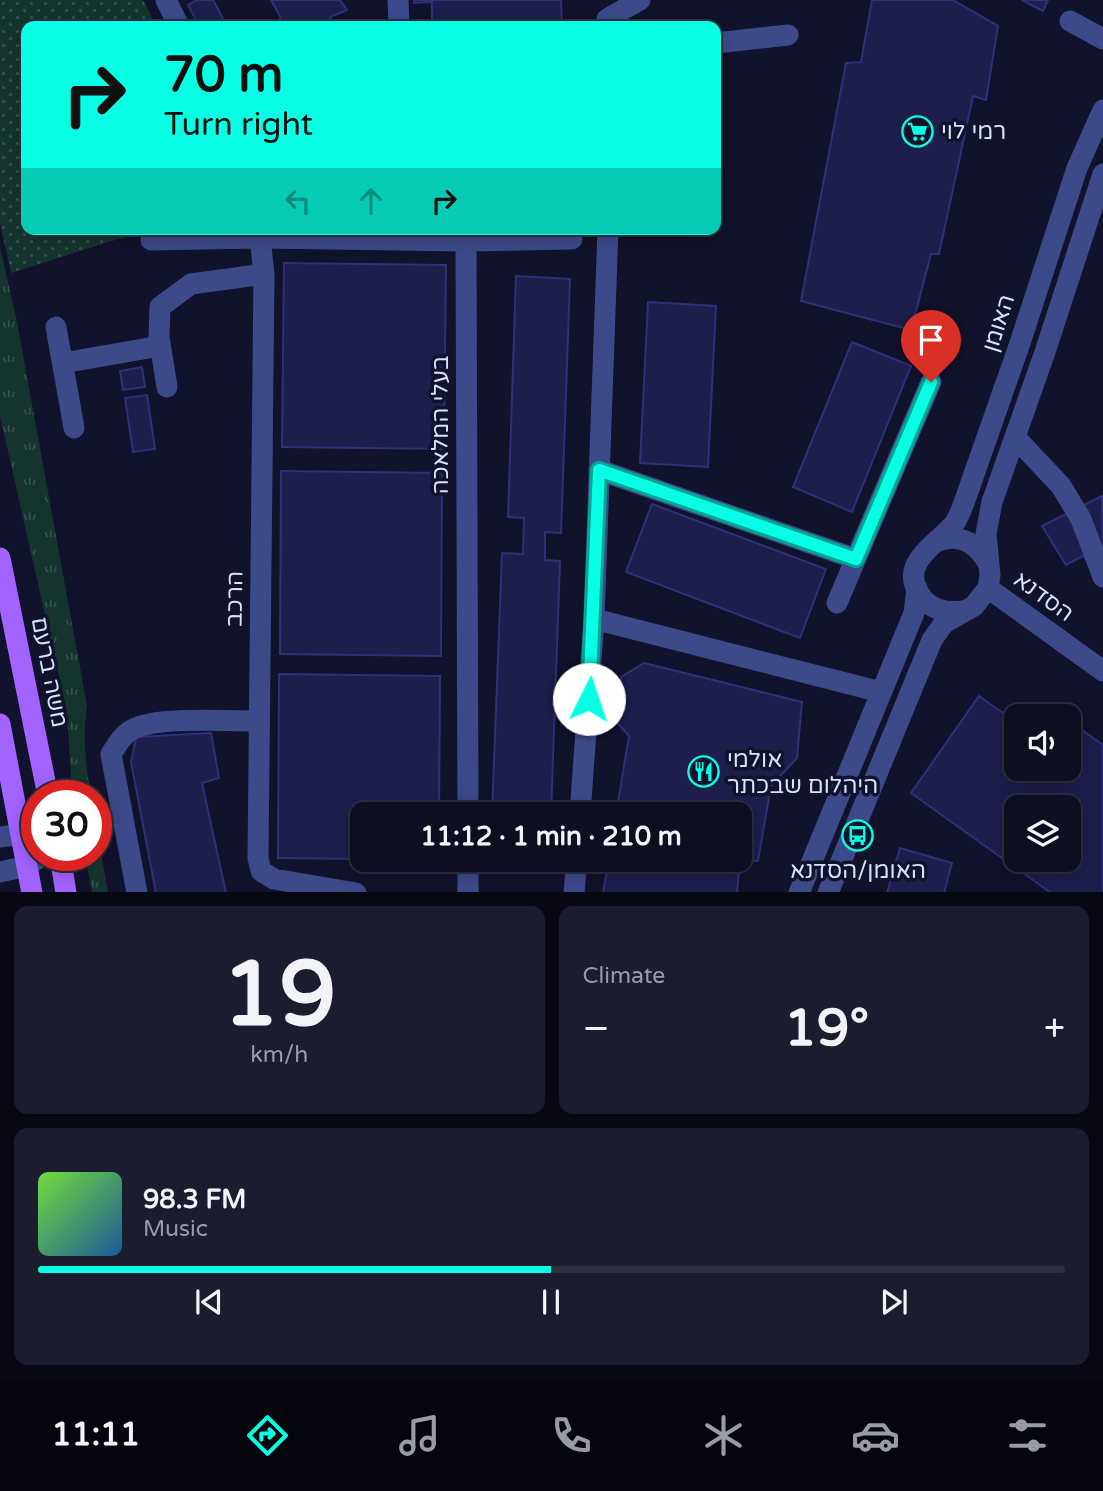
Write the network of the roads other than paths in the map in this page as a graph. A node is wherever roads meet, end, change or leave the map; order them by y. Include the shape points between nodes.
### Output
1 (166, 0) edge
2 (398, 0) edge
3 (640, 0) edge
4 (606, 15) edge
5 (176, 21) edge
6 (399, 21) edge
7 (1070, 21) dead end
8 (788, 35) dead end
9 (1103, 39) edge
10 (721, 42) edge
11 (1103, 110) edge
12 (1103, 174) edge
13 (242, 235) edge
14 (260, 235) edge
15 (415, 235) edge
16 (608, 235) edge
17 (572, 239) dead end
18 (151, 240) dead end
19 (466, 241) junction
20 (264, 274) junction
21 (56, 327) dead end
22 (160, 346) junction
23 (63, 363) junction
24 (931, 382) dead end
25 (167, 387) dead end
26 (75, 429) dead end
27 (1015, 437) junction
28 (599, 470) junction
29 (932, 543) junction
30 (0, 558) edge
31 (856, 559) junction
32 (988, 563) junction
33 (1103, 577) edge
34 (917, 588) junction
35 (988, 589) junction
36 (837, 603) dead end
37 (963, 611) junction
38 (594, 619) junction
39 (1103, 669) edge
40 (881, 692) junction
41 (259, 721) junction
42 (0, 724) edge
43 (45, 780) edge
44 (468, 802) edge
45 (581, 802) edge
46 (19, 837) edge
47 (21, 865) edge
48 (33, 871) edge
49 (62, 871) edge
50 (0, 872) edge
51 (468, 872) edge
52 (576, 872) edge
53 (32, 892) edge
54 (66, 892) edge
55 (137, 892) edge
56 (356, 892) edge
57 (468, 892) edge
58 (574, 892) edge
59 (799, 892) edge
60 (828, 892) edge

1 - 5 street
2 - 6 street
3 - 4 street
7 - 9 street
8 - 10 street
11 - 29 street, האומן via 1077,168 957,521
12 - 27 street
13 - 18 street
14 - 20 street, הרכב
15 - 19 street
16 - 28 street
17 - 19 street
19 - 44 street, בעלי המלאכה
20 - 22 street via 191,285 160,307
20 - 41 street, הרכב
21 - 23 street
22 - 23 street
22 - 25 street
23 - 26 street
24 - 31 street
27 - 32 street via 992,502 986,534
27 - 33 street via 1061,486 1081,519
28 - 31 street
28 - 38 street
29 - 32 street via 943,538 969,541
29 - 34 street, האומן via 917,562
30 - 43 main road, משה ברעם
31 - 36 street
32 - 35 street
34 - 37 street via 937,609
34 - 40 street, האומן via 914,613
35 - 37 street via 974,606
35 - 39 street, הסדנא
37 - 60 street via 944,623 932,640
38 - 40 street
38 - 45 street
40 - 59 street, האומן
41 - 55 street via 160,722 136,727 121,738 111,754
41 - 56 street, הרכב via 261,872 274,879
42 - 46 main road
47 - 50 street
48 - 53 main road
49 - 54 main road
51 - 57 street
52 - 58 street

